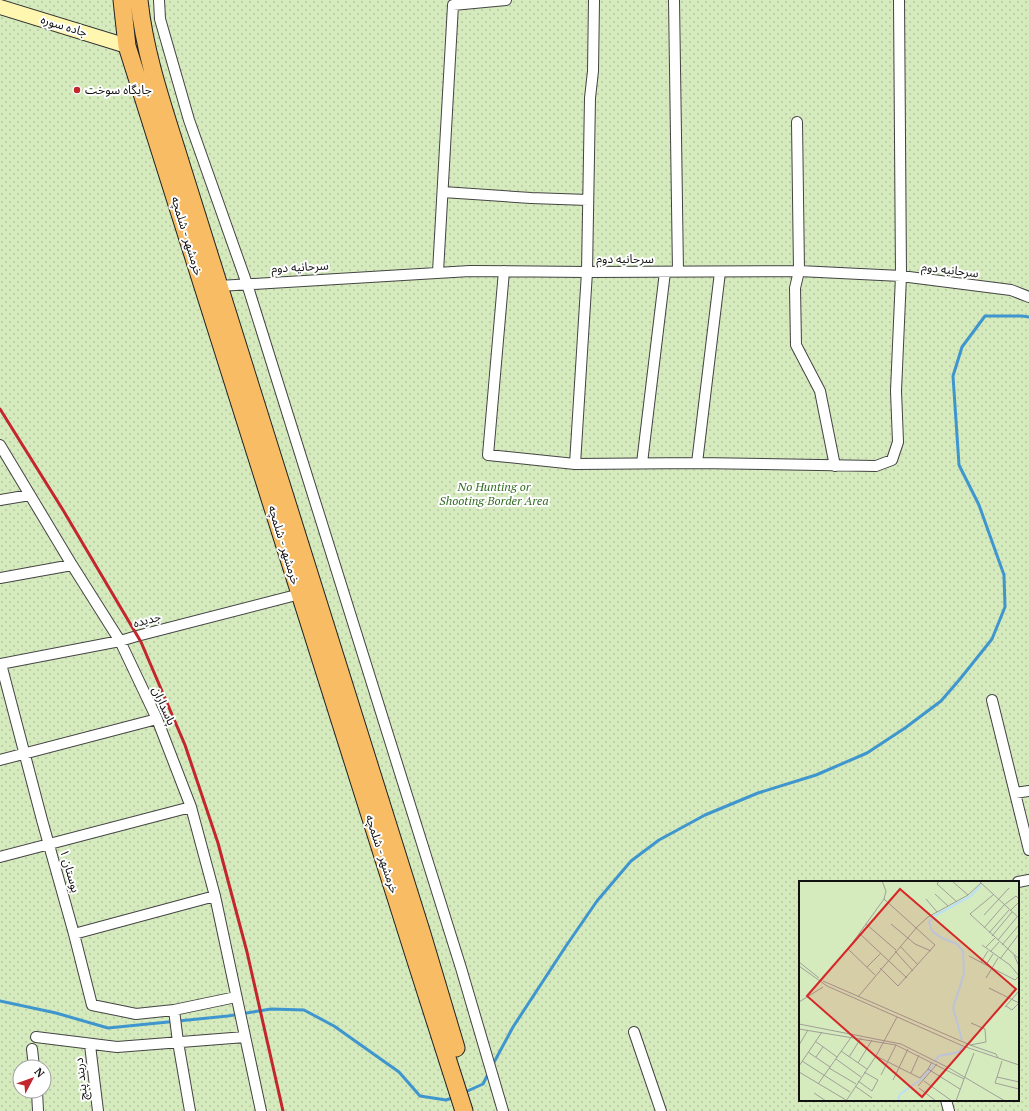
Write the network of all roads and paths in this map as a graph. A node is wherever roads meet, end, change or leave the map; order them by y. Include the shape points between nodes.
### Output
1 (122, 0) edge
2 (139, 0) edge
3 (159, 0) edge
4 (506, 0) edge
5 (594, 0) edge
6 (674, 0) edge
7 (899, 0) edge
8 (0, 7) edge
9 (127, 46) junction
10 (797, 122) dead end
11 (443, 192) junction
12 (588, 200) junction
13 (504, 271) junction
14 (799, 271) junction
15 (438, 272) junction
16 (587, 272) junction
17 (665, 272) junction
18 (678, 272) junction
19 (720, 272) junction
20 (901, 276) junction
21 (247, 284) junction
22 (219, 286) junction
23 (1029, 297) edge
24 (0, 445) edge
25 (642, 463) junction
26 (575, 464) junction
27 (697, 464) junction
28 (834, 466) junction
29 (30, 495) junction
30 (0, 500) edge
31 (72, 565) junction
32 (0, 578) edge
33 (307, 593) junction
34 (120, 641) junction
35 (0, 664) edge
36 (992, 700) dead end
37 (157, 719) junction
38 (26, 754) junction
39 (0, 760) edge
40 (1029, 791) edge
41 (1015, 793) junction
42 (191, 807) junction
43 (1027, 835) edge
44 (49, 844) junction
45 (1029, 850) edge
46 (0, 857) edge
47 (1029, 880) edge
48 (1019, 882) edge
49 (216, 896) junction
50 (74, 934) junction
51 (237, 1001) junction
52 (174, 1013) junction
53 (634, 1032) dead end
54 (177, 1037) junction
55 (245, 1037) junction
56 (36, 1038) dead end
57 (90, 1045) junction
58 (32, 1049) dead end
59 (33, 1059) edge
60 (466, 1098) edge
61 (37, 1099) edge
62 (946, 1101) edge
63 (38, 1111) edge
64 (98, 1111) edge
65 (190, 1111) edge
66 (261, 1111) edge
67 (503, 1111) edge
68 (661, 1111) edge
69 (949, 1111) edge

1 - 9 highway, خرمشهر - شلمچه
2 - 22 highway, خرمشهر - شلمچه via 151,64
3 - 21 street via 160,19 189,120
4 - 11 street via 453,5
5 - 12 street
6 - 18 street
7 - 20 street
8 - 9 main road, جاده سوره
9 - 33 highway, خرمشهر - شلمچه
10 - 14 street
11 - 12 street
11 - 15 street
12 - 16 street
13 - 15 street, سرحانیه دوم
13 - 16 street, سرحانیه دوم
13 - 26 street via 488,455
14 - 19 street, سرحانیه دوم
14 - 20 street, سرحانیه دوم
14 - 28 street via 795,288 796,345 820,391
15 - 21 street, سرحانیه دوم
16 - 17 street, سرحانیه دوم
16 - 26 street
17 - 18 street, سرحانیه دوم
17 - 25 street
18 - 19 street, سرحانیه دوم
19 - 27 street
20 - 23 street, سرحانیه دوم via 1011,290
20 - 28 street via 896,390 898,442 892,460 876,466
21 - 22 street, سرحانیه دوم
21 - 67 street via 461,968
22 - 33 highway, خرمشهر - شلمچه
24 - 29 street, پاسداران
25 - 26 street
25 - 27 street
27 - 28 street
29 - 30 street
29 - 31 street, پاسداران
31 - 32 street
31 - 34 street, پاسداران
33 - 34 street, جدیده
33 - 60 highway, خرمشهر - شلمچه
34 - 35 street, جدیده
34 - 37 street, پاسداران
35 - 38 street, بوستان ۱
36 - 41 street
37 - 38 street
37 - 42 street, پاسداران
38 - 39 street
38 - 44 street, بوستان ۱
40 - 41 street
41 - 43 street
42 - 44 street
42 - 49 street, پاسداران
43 - 45 street
44 - 46 street
44 - 50 street, بوستان ۱
47 - 48 street
49 - 50 street
49 - 51 street, پاسداران
50 - 52 street, بوستان ۱ via 92,1005 136,1014
51 - 52 street
51 - 55 street, پاسداران
52 - 54 street
53 - 68 street
54 - 55 street
54 - 57 street via 117,1047
54 - 65 street
55 - 66 street, پاسداران
56 - 57 street
57 - 64 street, دربند پنچ
58 - 59 street
61 - 63 street
62 - 69 street

